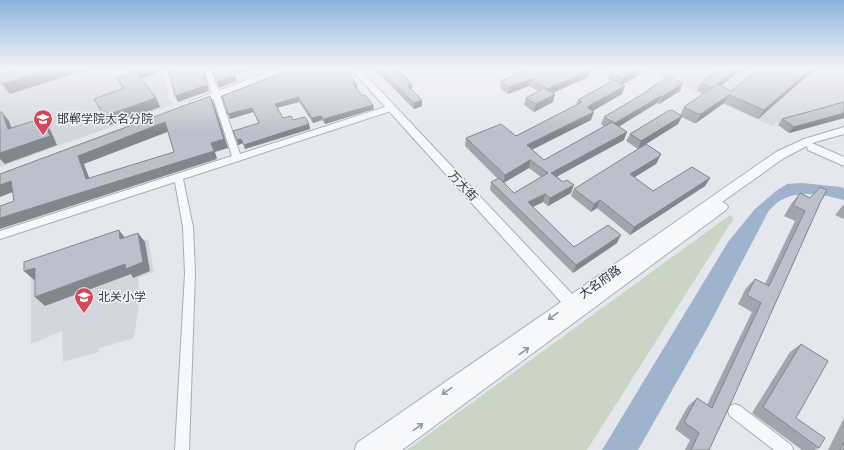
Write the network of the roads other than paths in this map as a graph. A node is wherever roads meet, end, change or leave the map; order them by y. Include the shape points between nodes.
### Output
1 (214, 90) edge
2 (229, 90) edge
3 (374, 90) edge
4 (216, 95) junction
5 (186, 106) edge
6 (391, 108) junction
7 (844, 130) edge
8 (844, 137) edge
9 (812, 147) junction
10 (237, 157) junction
11 (844, 162) edge
12 (178, 176) junction
13 (0, 235) edge
14 (571, 303) junction
15 (735, 412) dead end
16 (182, 450) edge
17 (364, 450) edge
18 (387, 450) edge
19 (786, 450) edge

1 - 4 street
2 - 4 street
3 - 6 street, 万大街
4 - 5 street
4 - 10 street
6 - 10 street
6 - 14 street, 万大街
7 - 14 street, 大名府路 via 808,141 780,155
8 - 9 street, 大名府路
9 - 11 street
18 -> 9 street, 大名府路 via 788,160
10 - 12 street
12 - 13 street
12 - 16 street via 188,227 190,273
14 -> 17 street, 大名府路
15 - 19 street

